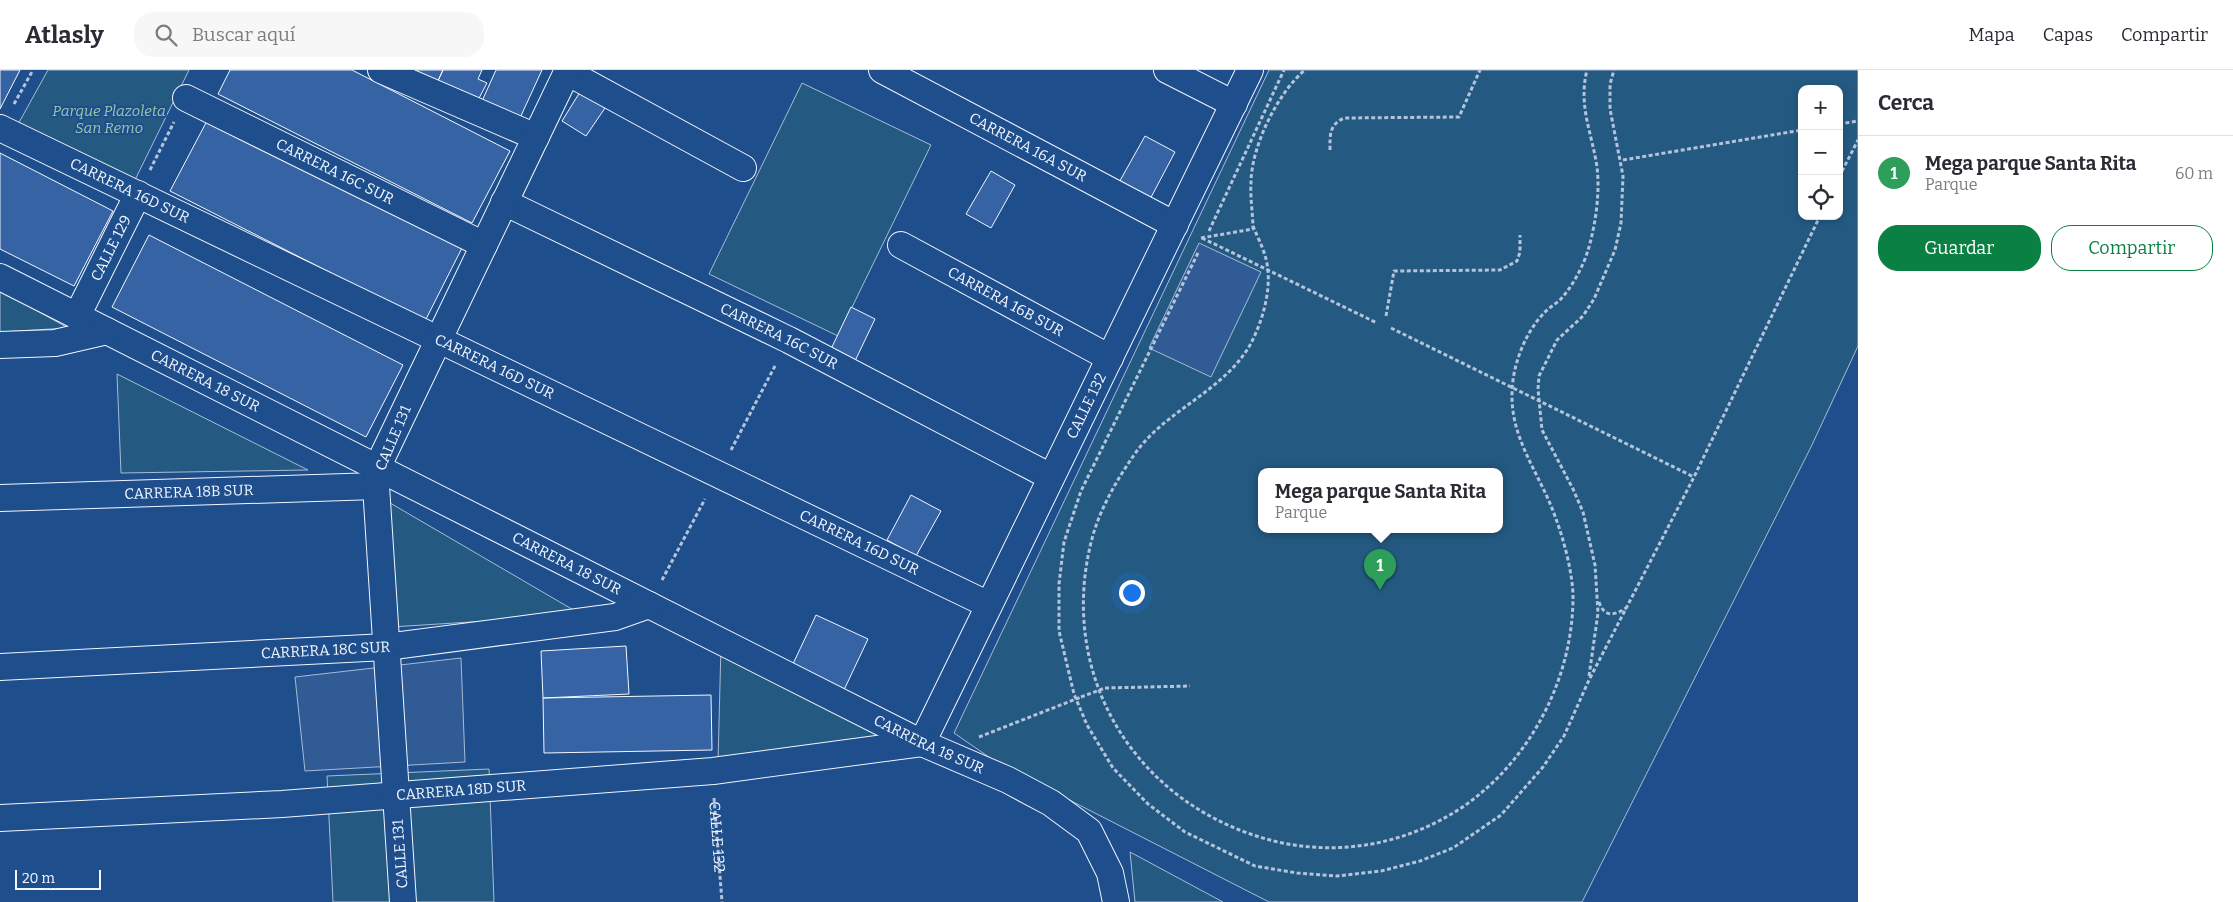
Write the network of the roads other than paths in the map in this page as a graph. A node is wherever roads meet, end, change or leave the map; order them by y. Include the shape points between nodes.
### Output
1 (381, 70) edge
2 (882, 70) edge
3 (1167, 70) edge
4 (1250, 70) edge
5 (567, 71) edge
6 (186, 98) road end
7 (1234, 104) junction
8 (0, 128) edge
9 (536, 137) junction
10 (743, 168) dead end
11 (138, 194) junction
12 (504, 202) junction
13 (1175, 224) junction
14 (484, 245) junction
15 (901, 245) dead end
16 (0, 277) edge
17 (77, 316) junction
18 (108, 331) junction
19 (438, 339) junction
20 (0, 345) edge
21 (1110, 358) junction
22 (377, 477) junction
23 (1051, 477) junction
24 (0, 498) edge
25 (649, 605) junction
26 (989, 605) junction
27 (386, 647) junction
28 (0, 667) edge
29 (931, 747) junction
30 (396, 794) junction
31 (0, 818) edge
32 (403, 902) edge
33 (1116, 902) edge

1 - 9 street
2 - 13 street, CARRERA 16A SUR
3 - 7 street
4 - 7 street, CALLE 132
5 - 9 street, CALLE 131
5 - 10 street
6 - 14 street, CARRERA 16C SUR
7 - 13 street, CALLE 132
8 - 11 street, CARRERA 16D SUR
9 - 12 street, CALLE 131
11 - 17 street, CALLE 129
11 - 19 street, CARRERA 16D SUR
12 - 14 street, CALLE 131
12 - 23 street, CARRERA 16C SUR via 789,340
13 - 21 street, CALLE 132
14 - 19 street, CALLE 131
15 - 21 street, CARRERA 16B SUR
16 - 17 street, CARRERA 18 SUR
17 - 18 street, CARRERA 18 SUR
18 - 20 street via 54,343
18 - 22 street, CARRERA 18 SUR
19 - 22 street, CALLE 131
19 - 26 street, CARRERA 16D SUR
21 - 23 street, CALLE 132
22 - 24 street, CARRERA 18B SUR
22 - 25 street, CARRERA 18 SUR
22 - 27 street, CALLE 131
23 - 26 street, CALLE 132
25 - 27 street, CARRERA 18C SUR via 615,617
25 - 29 street, CARRERA 18 SUR
26 - 29 street, CALLE 132
27 - 28 street, CARRERA 18C SUR
27 - 30 street, CALLE 131
29 - 30 street, CARRERA 18D SUR via 713,772
29 - 33 street, CARRERA 18 SUR via 1008,780 1051,803 1089,831 1110,873
30 - 31 street, CARRERA 18D SUR via 282,804
30 - 32 street, CALLE 131

